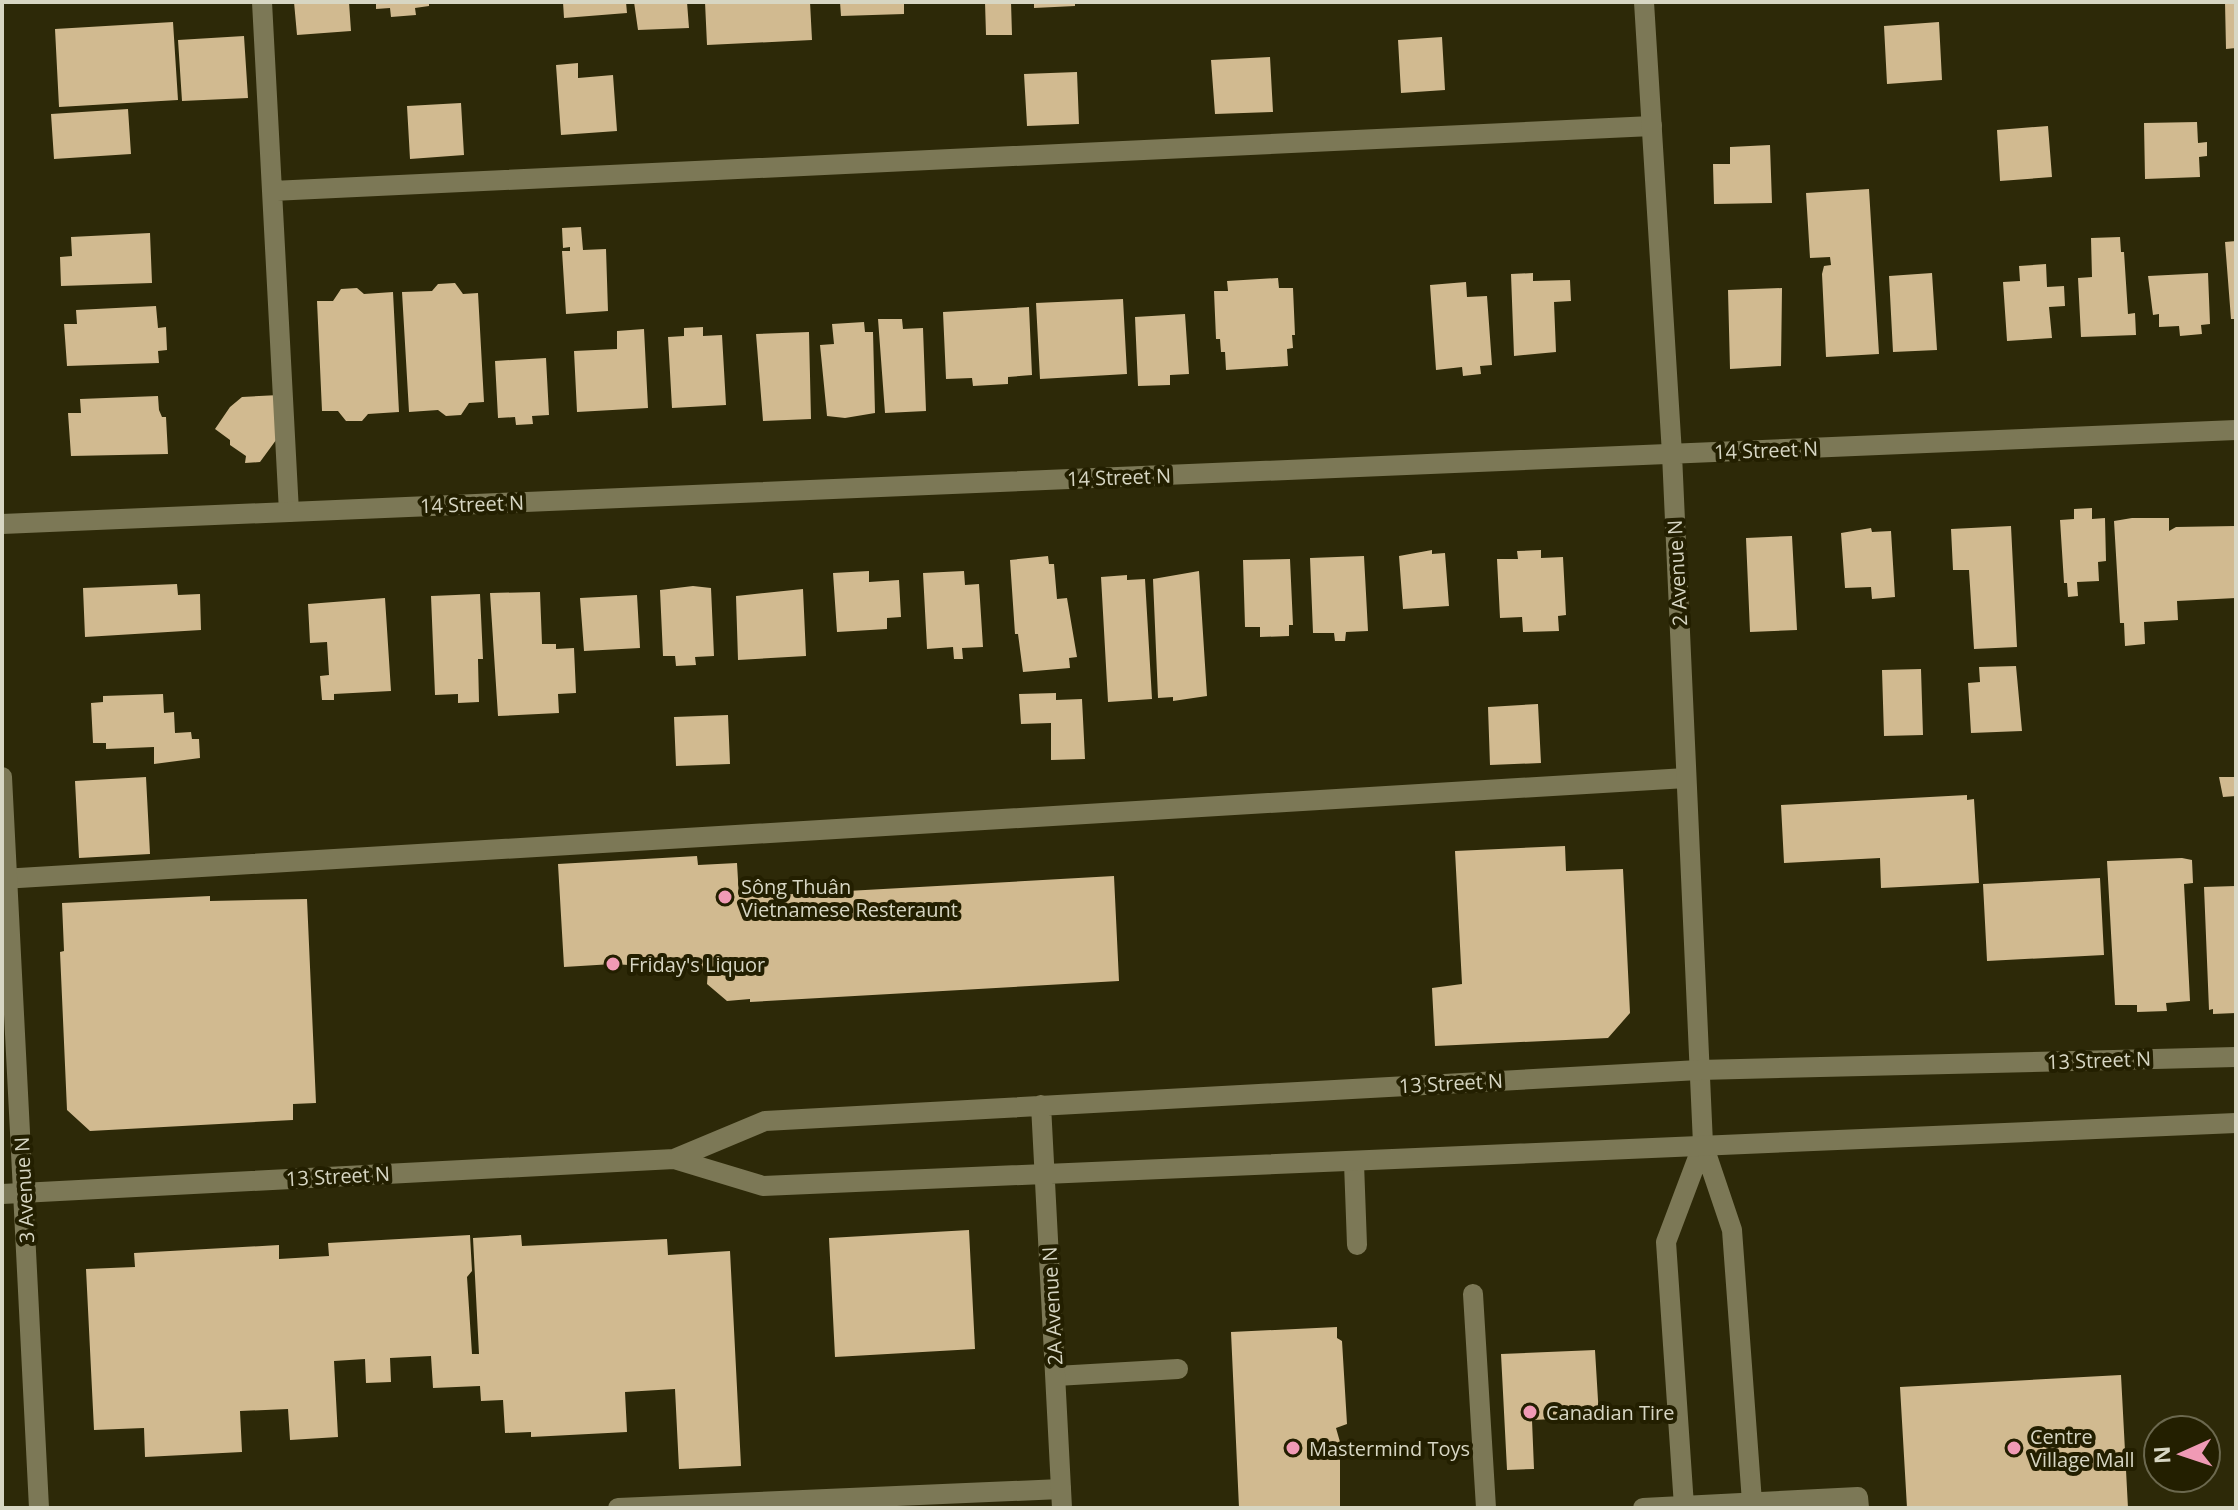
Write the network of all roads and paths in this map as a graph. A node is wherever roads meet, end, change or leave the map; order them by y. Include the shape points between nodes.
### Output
1 (262, 2) edge
2 (1644, 2) edge
3 (1652, 126) junction
4 (272, 191) junction
5 (2236, 430) edge
6 (1672, 454) junction
7 (289, 512) junction
8 (2, 524) edge
9 (2, 777) edge
10 (1686, 778) junction
11 (5, 878) edge
12 (2236, 1057) edge
13 (1699, 1070) junction
14 (1041, 1105) junction
15 (2236, 1123) edge
16 (1703, 1144) junction
17 (674, 1159) junction
18 (1354, 1163) junction
19 (1044, 1173) junction
20 (24, 1193) junction
21 (2, 1194) edge
22 (1357, 1245) dead end
23 (1473, 1294) dead end
24 (1178, 1369) dead end
25 (1056, 1376) junction
26 (1061, 1499) edge
27 (1752, 1502) junction
28 (1684, 1506) junction
29 (39, 1508) edge
30 (618, 1508) edge
31 (1486, 1508) edge
32 (1643, 1508) edge
33 (1859, 1508) edge

1 - 4 street
2 - 3 street, 2 Avenue N
3 - 4 street
3 - 6 street, 2 Avenue N
4 - 7 street
5 - 6 street, 14 Street N
6 - 7 street, 14 Street N
6 - 10 street, 2 Avenue N
7 - 8 street, 14 Street N
9 - 11 street, 3 Avenue N
10 - 11 street
10 - 13 street, 2 Avenue N
11 - 20 street, 3 Avenue N
12 - 13 street, 13 Street N
13 - 14 street, 13 Street N
13 - 16 street, 2 Avenue N
14 - 17 street, 13 Street N via 765,1121
14 - 19 street, 2A Avenue N
15 - 16 street, 13 Street N
16 - 18 street, 13 Street N
16 - 27 street via 1732,1230
16 - 28 street via 1666,1242
17 - 19 street, 13 Street N via 763,1186
17 - 20 street, 13 Street N
18 - 19 street, 13 Street N
18 - 22 street
19 - 25 street, 2A Avenue N
20 - 21 street, 13 Street N
20 - 29 street, 3 Avenue N
23 - 31 street
24 - 25 street
25 - 26 street, 2A Avenue N
26 - 30 street
27 - 28 street
27 - 33 street via 1858,1497
28 - 32 street

